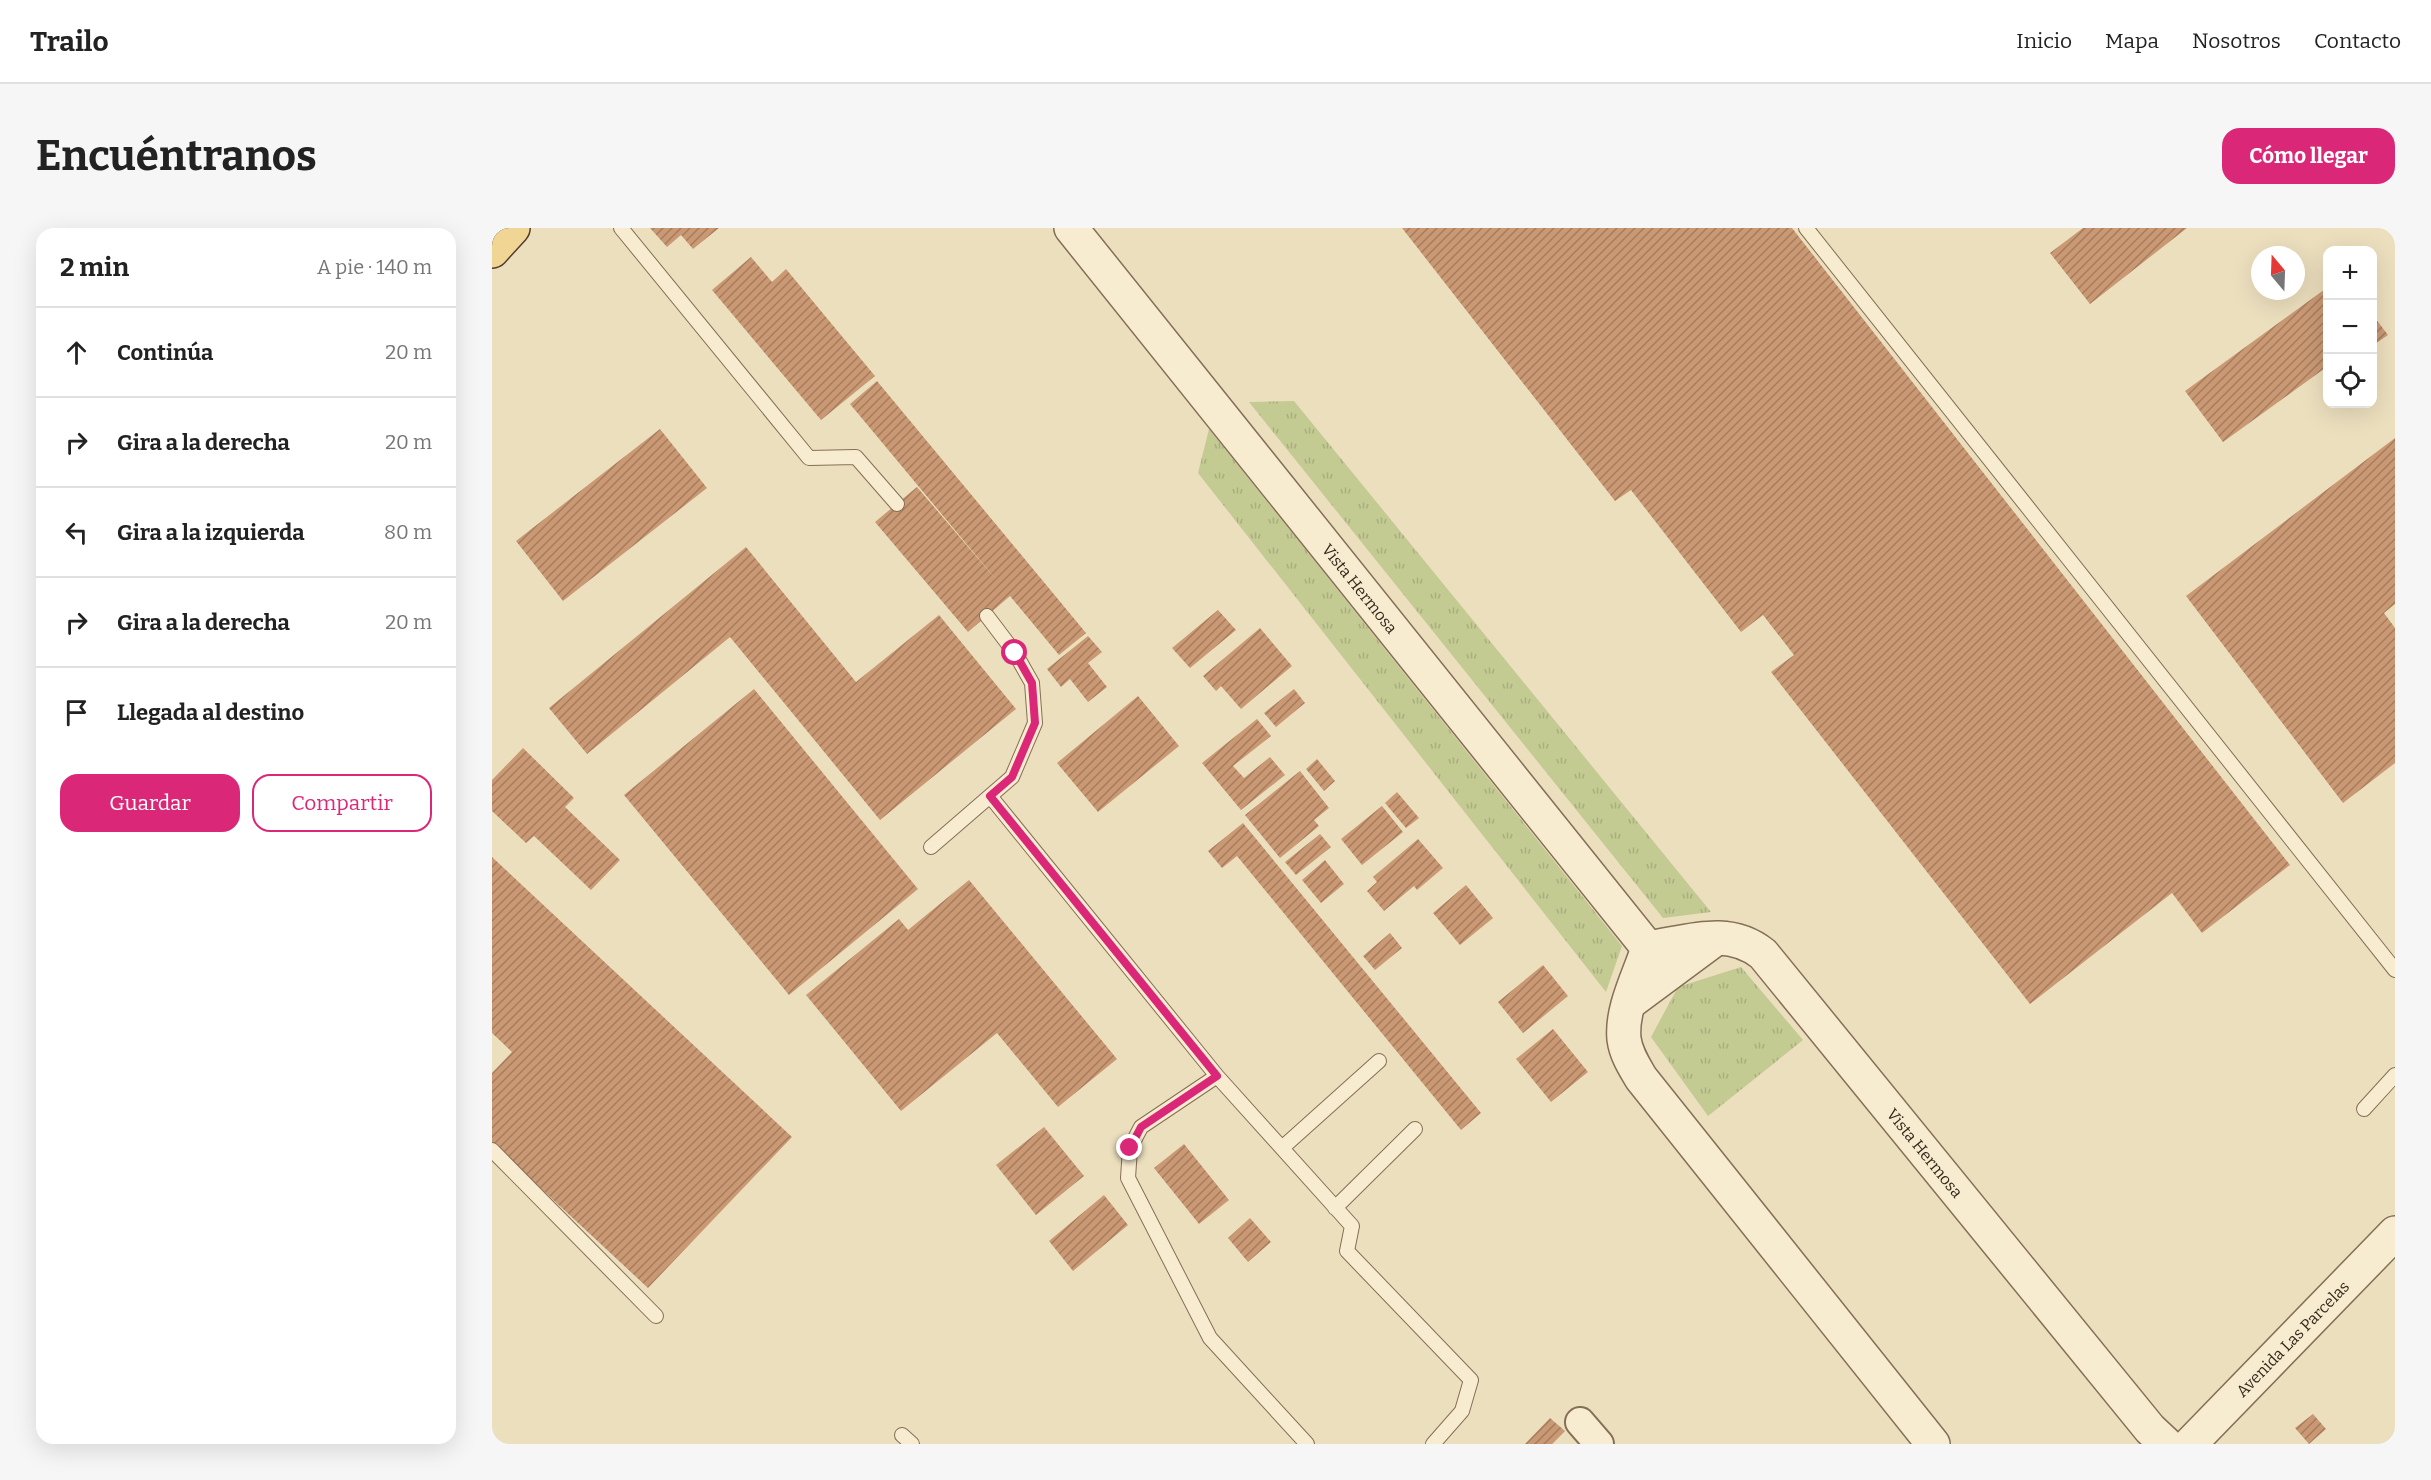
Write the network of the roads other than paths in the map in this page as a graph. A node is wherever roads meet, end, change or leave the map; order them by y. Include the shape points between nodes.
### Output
1 (513, 228) edge
2 (621, 228) edge
3 (1071, 228) edge
4 (1806, 228) edge
5 (492, 250) edge
6 (897, 504) dead end
7 (987, 616) dead end
8 (990, 796) junction
9 (931, 847) dead end
10 (1718, 937) junction
11 (1648, 948) junction
12 (2395, 970) edge
13 (1629, 1003) junction
14 (1379, 1061) dead end
15 (2395, 1074) edge
16 (1217, 1076) junction
17 (2364, 1109) dead end
18 (1415, 1129) dead end
19 (1281, 1148) junction
20 (492, 1150) edge
21 (1335, 1208) junction
22 (2395, 1233) edge
23 (656, 1316) dead end
24 (1580, 1422) dead end
25 (1307, 1444) edge
26 (1433, 1444) edge
27 (1599, 1444) edge
28 (1934, 1444) edge
29 (2166, 1444) edge
30 (2190, 1444) edge

1 - 5 main road
2 - 6 lane via 809,458 856,457
3 - 11 street, Vista Hermosa
4 - 12 lane
7 - 8 lane via 1032,683 1035,723 1012,777
8 - 9 lane
8 - 16 lane
10 - 11 street, Vista Hermosa
10 - 13 street
10 - 29 street, Vista Hermosa via 1740,939 1763,954
11 - 13 street
13 - 28 street via 1624,1040 1641,1078
14 - 19 lane
15 - 17 lane
16 - 19 lane
16 - 25 lane via 1141,1127 1130,1148 1128,1178 1210,1338
18 - 21 lane
19 - 21 lane
20 - 23 lane
21 - 26 lane via 1352,1226 1347,1251 1471,1380 1462,1411
22 - 30 street, Avenida Las Parcelas
24 - 27 street

